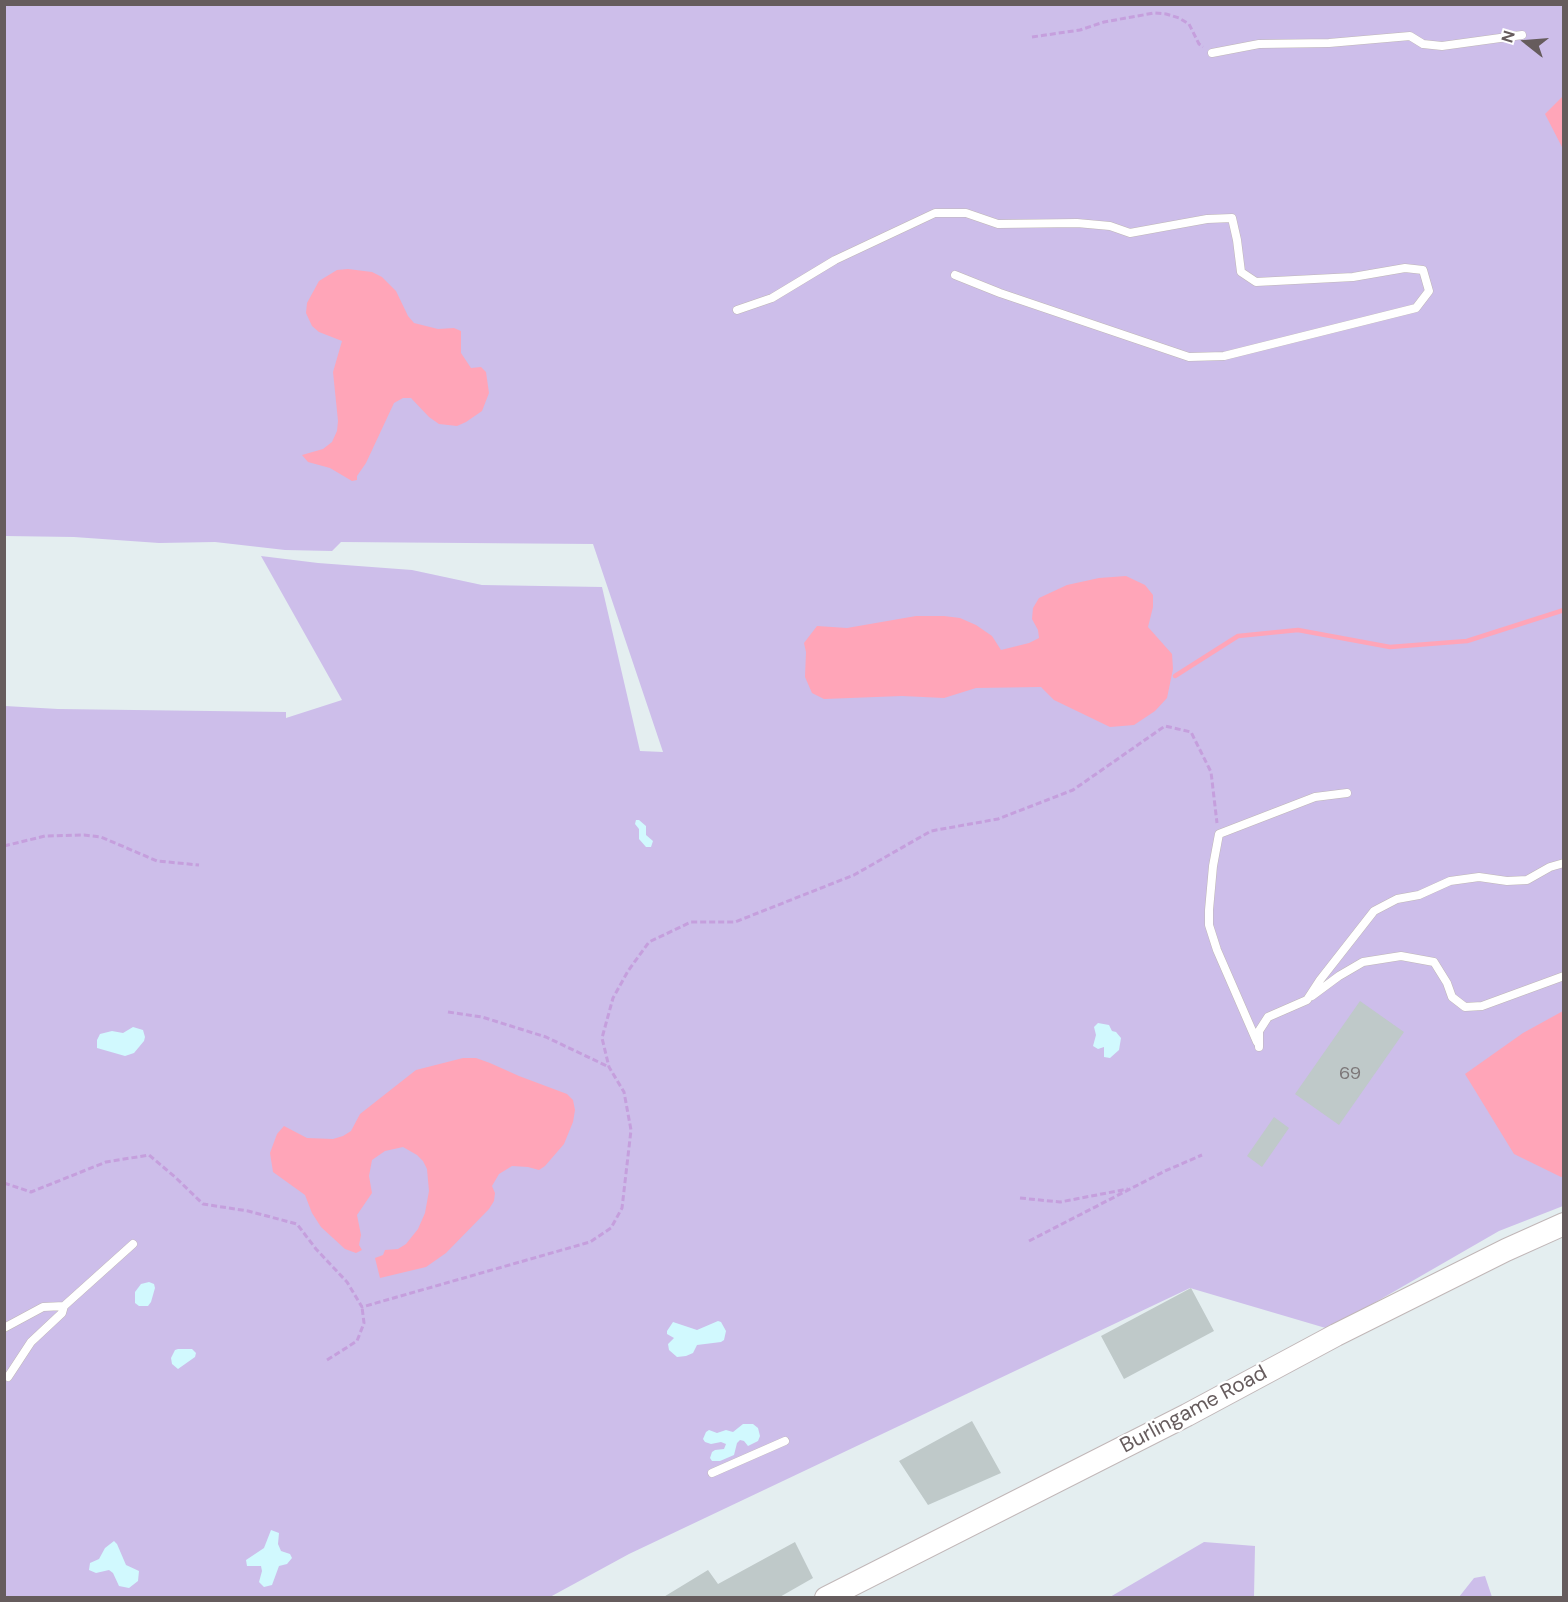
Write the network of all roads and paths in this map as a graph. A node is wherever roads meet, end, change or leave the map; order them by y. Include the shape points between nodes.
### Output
1 (1522, 35) dead end
2 (1032, 36) dead end
3 (1212, 53) joint
4 (955, 275) dead end
5 (737, 310) dead end
6 (1347, 794) dead end
7 (1219, 834) junction
8 (4, 846) edge
9 (1563, 863) edge
10 (199, 865) dead end
11 (1563, 976) edge
12 (1307, 1000) junction
13 (448, 1012) dead end
14 (609, 1067) junction
15 (1202, 1155) dead end
16 (4, 1183) edge
17 (1133, 1188) junction
18 (1020, 1198) dead end
19 (1563, 1224) edge
20 (1029, 1241) dead end
21 (133, 1244) dead end
22 (64, 1306) junction
23 (362, 1307) junction
24 (4, 1328) edge
25 (327, 1360) dead end
26 (8, 1377) dead end
27 (785, 1441) dead end
28 (712, 1473) dead end
29 (826, 1598) edge

1 - 3 lane via 1442,46 1423,44 1410,36 1259,44
2 - 3 path via 1160,13 1189,24 1199,44
4 - 5 lane via 1189,357 1224,356 1416,308 1429,291 1423,270 1405,268 1353,277 1256,282 1241,272 1232,218 1130,233 1110,226 998,224 966,213 935,213 835,261 772,298
6 - 7 lane via 1315,797
7 - 12 lane via 1209,926 1259,1047 1259,1031 1268,1017
7 - 14 path via 1211,772 1191,732 1165,726 1073,790 998,819 931,831 854,875 735,922 691,922 649,942 613,999 602,1038
8 - 10 path via 45,836 84,835 101,837 157,861
9 - 12 lane via 1527,880 1479,877 1450,881 1374,911
11 - 12 lane via 1482,1006 1466,1007 1452,997 1434,962 1401,956 1363,962
13 - 14 path via 482,1017 546,1037
14 - 23 path via 624,1092 631,1130 622,1208 611,1228 590,1242
15 - 17 path
16 - 23 path via 32,1191 106,1162 149,1155 203,1204 248,1210 297,1224 347,1282
17 - 18 path via 1060,1202
17 - 20 path
19 - 29 street, Burlingame Road via 1336,1335
21 - 22 lane
22 - 24 lane via 43,1307
22 - 26 lane via 62,1313 31,1342
23 - 25 path via 364,1323 357,1341
27 - 28 lane

